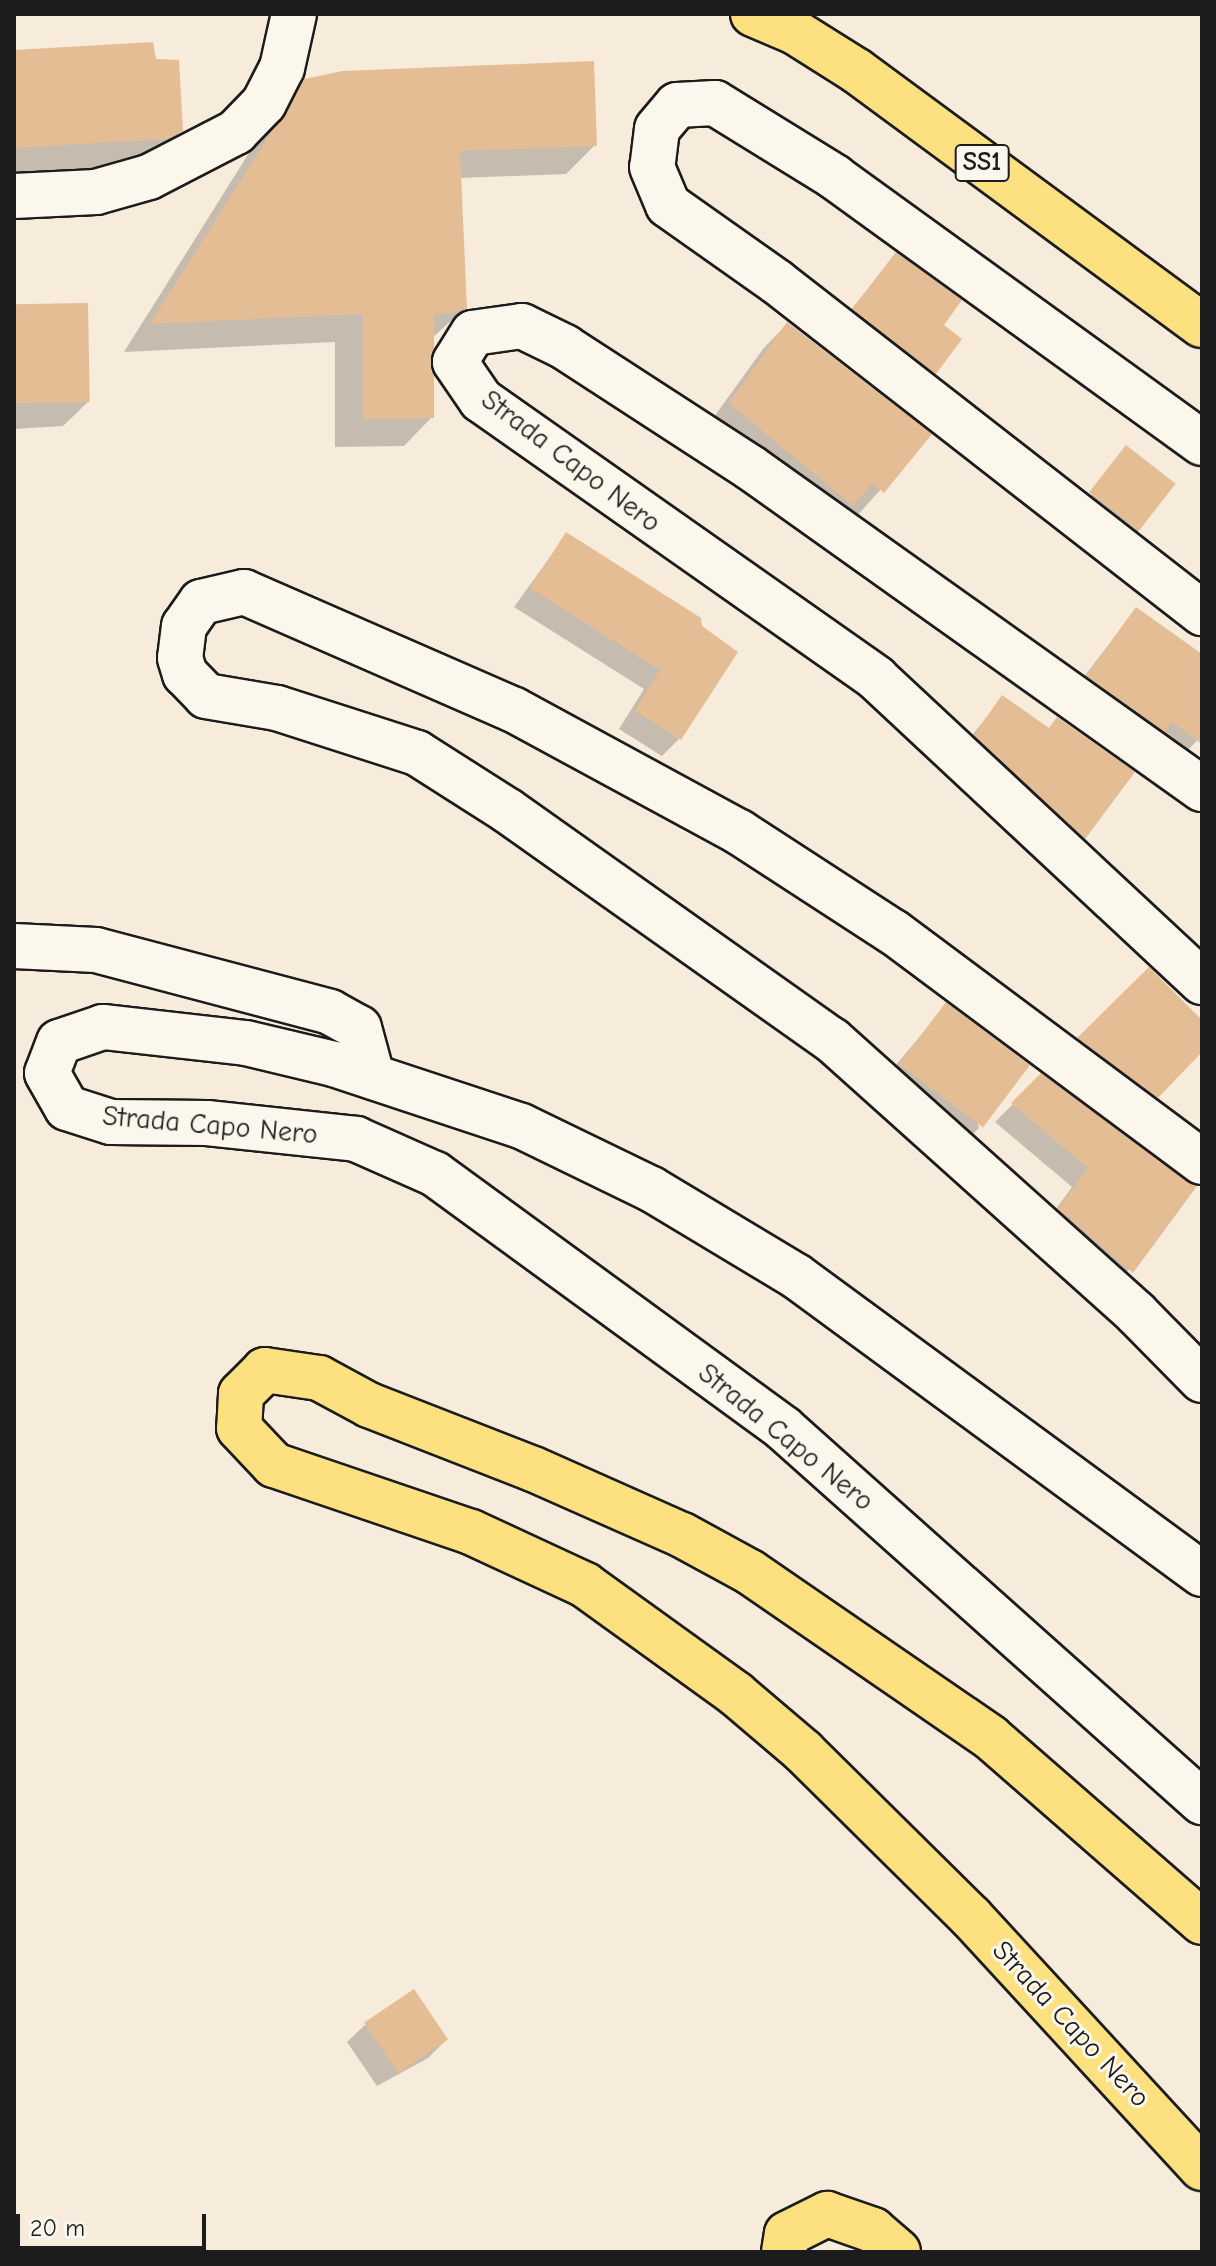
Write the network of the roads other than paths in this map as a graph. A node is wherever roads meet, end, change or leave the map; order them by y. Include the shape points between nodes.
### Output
1 (294, 14) edge
2 (753, 14) edge
3 (14, 196) edge
4 (1202, 325) edge
5 (1202, 443) edge
6 (1202, 613) edge
7 (1202, 789) edge
8 (14, 946) edge
9 (1202, 982) edge
10 (372, 1076) junction
11 (1202, 1162) edge
12 (1202, 1380) edge
13 (1202, 1574) edge
14 (1202, 1802) edge
15 (1202, 1922) edge
16 (1202, 2168) edge
17 (784, 2252) edge
18 (898, 2252) edge

1 - 3 street via 282,68 264,103 224,139 149,177 96,192
2 - 4 main road, SS1 via 795,32 857,71
5 - 6 street via 835,177 715,103 677,105 657,129 652,167 668,205 777,282
7 - 9 street, Strada Capo Nero via 751,468 565,347 522,326 473,333 455,362 481,400 876,678
8 - 10 street via 96,950 330,1012 359,1028
10 - 13 street, Strada Capo Nero via 521,1126 651,1189 796,1276
10 - 14 street, Strada Capo Nero via 246,1043 103,1027 59,1042 47,1073 67,1108 111,1122 222,1124 356,1139 435,1174 783,1428
11 - 12 street via 893,932 739,832 514,710 262,597 225,592 201,602 188,619 180,658 185,674 206,696 277,708 417,753 508,811 832,1040 1136,1313
15 - 16 main road, Strada Capo Nero via 990,1737 750,1572 682,1535 369,1405 319,1378 265,1370 241,1394 239,1428 274,1465 471,1532 585,1585 736,1694 803,1751 971,1917
17 - 18 main road via 787,2234 827,2214 873,2230

